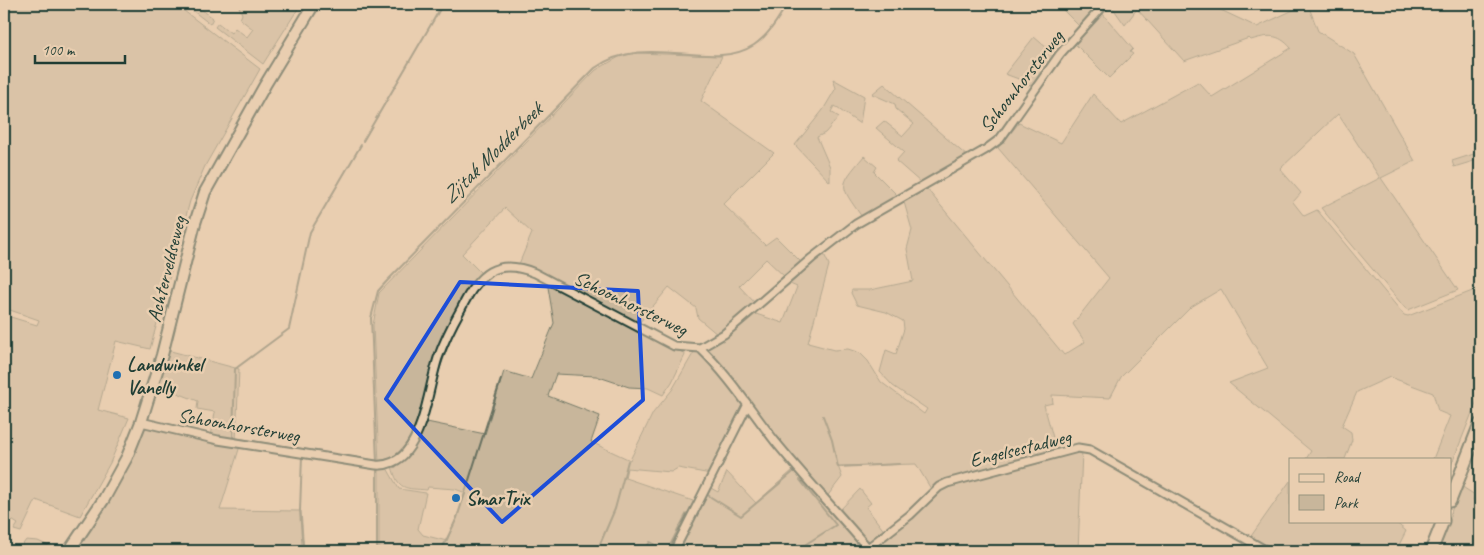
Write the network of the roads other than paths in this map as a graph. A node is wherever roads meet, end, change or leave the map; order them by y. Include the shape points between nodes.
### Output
1 (314, 4) edge
2 (1105, 4) edge
3 (700, 348) junction
4 (747, 406) junction
5 (140, 422) junction
6 (1480, 424) edge
7 (1452, 497) edge
8 (1442, 522) edge
9 (865, 549) edge
10 (69, 551) edge
11 (674, 551) edge
12 (1267, 551) edge
13 (1431, 551) edge

1 - 5 street, Achterveldseweg via 205,192 162,355
2 - 3 street, Schoonhorsterweg via 1060,54 1000,139 856,224 724,334
3 - 4 street, Engelsestadweg via 726,375
3 - 5 street, Schoonhorsterweg via 674,346 536,273 503,266 486,273 463,304 438,357 415,435 406,452 392,463 376,465 218,440
4 - 9 street, Engelsestadweg
4 - 11 street
5 - 10 street, Achterveldseweg via 127,457 104,499
6 - 7 main road
8 - 13 main road
9 - 12 street, Engelsestadweg via 947,482 1078,448 1090,450

